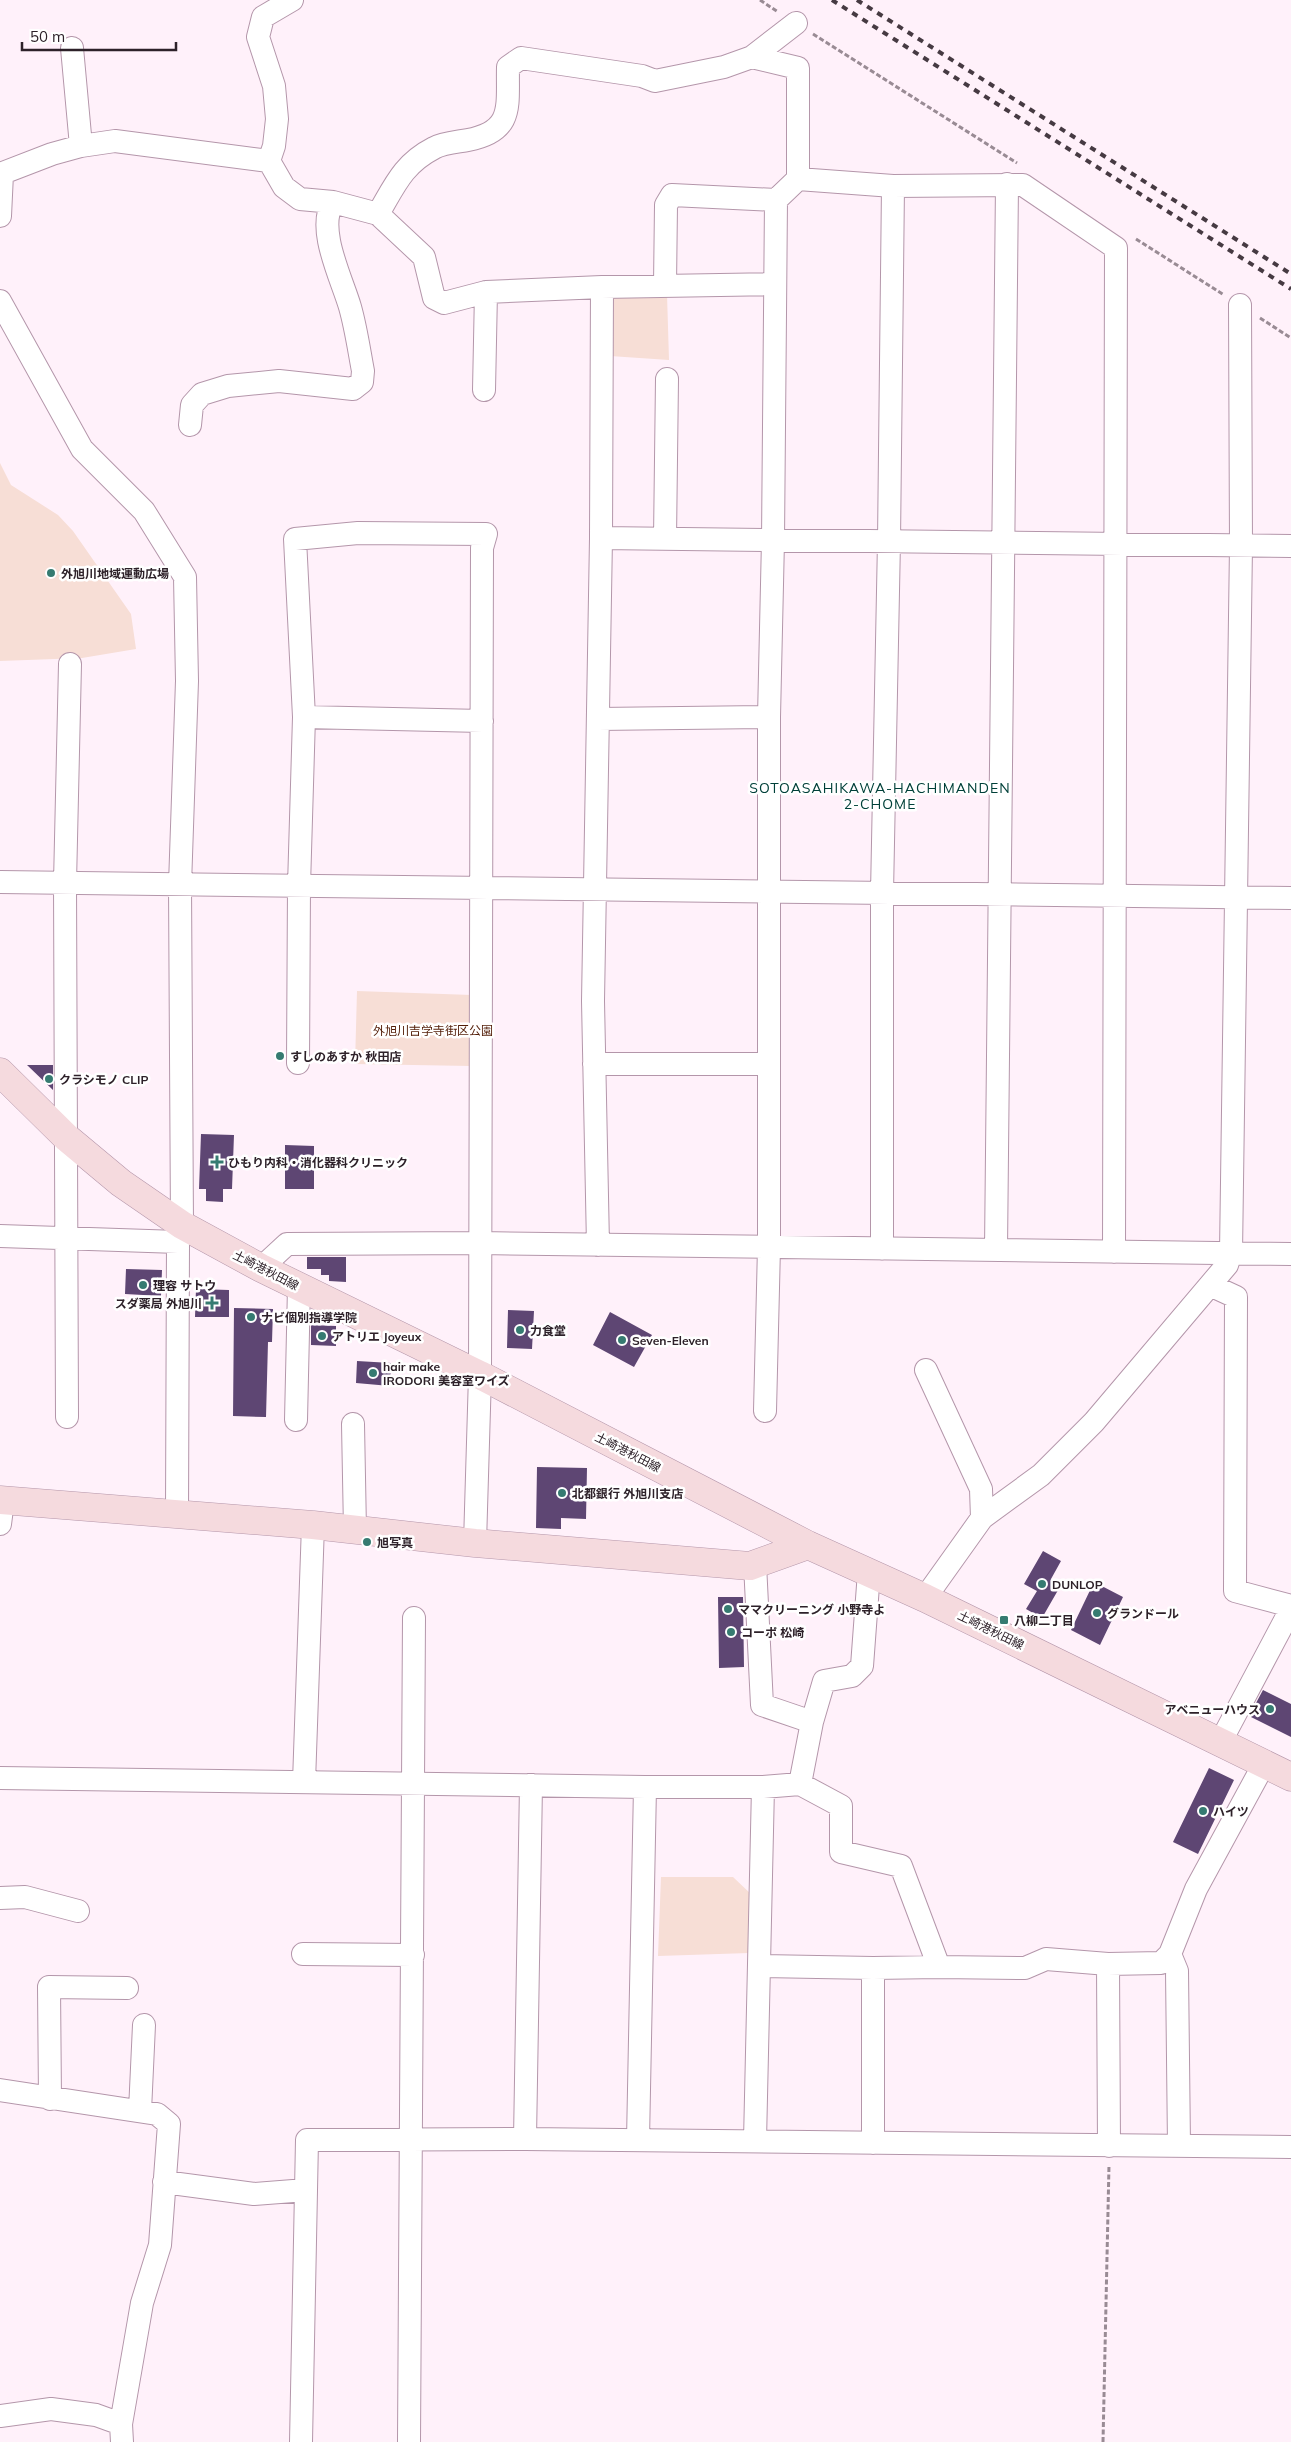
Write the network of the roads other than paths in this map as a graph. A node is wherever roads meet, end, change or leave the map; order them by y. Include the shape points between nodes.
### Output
1 (292, 0) edge
2 (796, 23) dead end
3 (72, 48) dead end
4 (752, 57) junction
5 (81, 146) junction
6 (269, 161) junction
7 (1, 174) edge
8 (798, 179) junction
9 (1007, 184) junction
10 (893, 186) junction
11 (776, 200) junction
12 (333, 202) junction
13 (378, 214) junction
14 (0, 216) edge
15 (775, 284) junction
16 (665, 285) junction
17 (602, 287) junction
18 (486, 292) junction
19 (0, 301) edge
20 (1240, 305) dead end
21 (667, 379) dead end
22 (484, 390) dead end
23 (190, 425) dead end
24 (601, 538) junction
25 (665, 539) junction
26 (774, 540) junction
27 (889, 541) junction
28 (1004, 543) junction
29 (1117, 544) junction
30 (1241, 546) junction
31 (1291, 546) edge
32 (70, 664) dead end
33 (304, 717) junction
34 (769, 718) junction
35 (598, 719) junction
36 (482, 721) junction
37 (0, 882) edge
38 (64, 883) junction
39 (180, 885) junction
40 (299, 886) junction
41 (480, 888) junction
42 (596, 889) junction
43 (768, 891) junction
44 (882, 893) junction
45 (999, 894) junction
46 (1114, 896) junction
47 (1236, 897) junction
48 (1291, 898) edge
49 (298, 1063) dead end
50 (594, 1064) junction
51 (769, 1064) junction
52 (0, 1072) edge
53 (66, 1138) junction
54 (180, 1234) junction
55 (0, 1236) edge
56 (67, 1238) junction
57 (480, 1243) junction
58 (598, 1245) junction
59 (769, 1247) junction
60 (882, 1249) junction
61 (996, 1250) junction
62 (1114, 1252) junction
63 (1231, 1253) junction
64 (1291, 1254) edge
65 (262, 1268) junction
66 (1210, 1286) junction
67 (299, 1287) junction
68 (926, 1370) dead end
69 (480, 1375) junction
70 (766, 1411) dead end
71 (67, 1417) dead end
72 (296, 1420) dead end
73 (354, 1424) dead end
74 (1, 1508) edge
75 (178, 1514) junction
76 (982, 1518) junction
77 (313, 1525) junction
78 (355, 1530) junction
79 (475, 1543) junction
80 (808, 1544) junction
81 (755, 1564) junction
82 (868, 1572) junction
83 (925, 1598) junction
84 (1291, 1607) edge
85 (414, 1618) dead end
86 (812, 1722) junction
87 (1221, 1741) junction
88 (1264, 1764) junction
89 (1291, 1777) edge
90 (0, 1778) edge
91 (304, 1782) junction
92 (414, 1783) junction
93 (800, 1784) junction
94 (531, 1785) junction
95 (645, 1787) junction
96 (763, 1787) junction
97 (0, 1898) edge
98 (78, 1911) dead end
99 (303, 1954) dead end
100 (1170, 1954) junction
101 (413, 1956) junction
102 (1108, 1964) junction
103 (759, 1966) junction
104 (939, 1967) junction
105 (873, 1968) junction
106 (127, 1988) dead end
107 (144, 2025) dead end
108 (0, 2090) edge
109 (50, 2098) junction
110 (140, 2111) junction
111 (411, 2138) junction
112 (525, 2139) junction
113 (638, 2140) junction
114 (755, 2141) junction
115 (873, 2143) junction
116 (1109, 2146) junction
117 (1179, 2146) junction
118 (1291, 2147) edge
119 (164, 2182) junction
120 (306, 2190) junction
121 (0, 2416) edge
122 (121, 2433) edge
123 (300, 2442) edge
124 (409, 2442) edge

1 - 6 street via 263,17 258,37 274,86 277,119
2 - 4 street
3 - 5 street
4 - 8 street via 798,68
4 - 13 street via 724,67 654,82 642,76 522,58 508,67 506,116 492,132 435,147 404,170
5 - 6 street via 115,141
5 - 7 street
6 - 12 street via 284,187 300,199
7 - 14 street
8 - 10 street
8 - 11 street
9 - 10 street
9 - 28 street
9 - 29 street via 1022,185 1116,248
10 - 27 street
11 - 15 street
11 - 16 street via 672,195 666,205
12 - 13 street
12 - 23 street via 327,212 332,258 350,307 363,371 362,382 353,389 279,381 228,386 202,394 192,405
13 - 18 street via 424,257 434,298 444,303
15 - 16 street
15 - 26 street
16 - 17 street
17 - 18 street
17 - 24 street
18 - 22 street
19 - 39 street via 82,449 144,511 185,577 186,681
20 - 30 street
21 - 25 street
24 - 25 street
24 - 35 street
25 - 26 street
26 - 27 street
26 - 34 street
27 - 28 street
27 - 44 street
28 - 29 street
28 - 45 street
29 - 30 street
29 - 46 street
30 - 31 street
30 - 47 street
32 - 38 street
33 - 36 street
33 - 36 street via 295,539 358,532 486,534 482,548
33 - 40 street
34 - 35 street
34 - 43 street
35 - 42 street
36 - 41 street
37 - 38 street
38 - 39 street
38 - 53 street
39 - 40 street
39 - 54 street
40 - 41 street
40 - 49 street
41 - 42 street
41 - 57 street
42 - 43 street
42 - 50 street
43 - 44 street
43 - 51 street
44 - 45 street
44 - 60 street
45 - 46 street
45 - 61 street
46 - 47 street
46 - 62 street
47 - 48 street
47 - 63 street
50 - 51 street
50 - 58 street
51 - 59 street
52 - 53 main road, 土崎港秋田線
53 - 54 main road, 土崎港秋田線
53 - 56 street
54 - 56 street
54 - 65 main road, 土崎港秋田線
54 - 75 street
55 - 56 street
56 - 71 street
57 - 58 street
57 - 65 street via 287,1244
57 - 69 street
58 - 59 street
59 - 60 street
59 - 70 street
60 - 61 street
61 - 62 street
62 - 63 street
63 - 64 street
63 - 66 street via 1227,1265
65 - 67 main road, 土崎港秋田線
66 - 76 street via 1094,1422 1041,1474
66 - 84 street via 1236,1297 1235,1590
67 - 69 main road, 土崎港秋田線
67 - 72 street
68 - 76 street via 981,1489
69 - 79 street
69 - 80 main road, 土崎港秋田線
73 - 78 street
74 - 75 main road
75 - 77 main road
76 - 83 street
77 - 78 main road
77 - 91 street
78 - 79 main road
79 - 81 main road
80 - 81 main road
80 - 82 main road, 土崎港秋田線
81 - 86 street via 762,1705
82 - 83 main road, 土崎港秋田線
82 - 86 street via 862,1666 852,1676 824,1681
83 - 87 main road, 土崎港秋田線
84 - 87 street
85 - 92 street
86 - 93 street
87 - 88 main road, 土崎港秋田線
88 - 89 main road, 土崎港秋田線
88 - 100 street via 1196,1889
90 - 91 street
91 - 92 street
92 - 94 street
92 - 101 street
93 - 96 street
93 - 104 street via 841,1806 841,1852 901,1866
94 - 95 street
94 - 112 street
95 - 96 street
95 - 113 street
96 - 103 street
97 - 98 street via 25,1897
99 - 101 street
100 - 102 street via 1161,1962
100 - 117 street via 1177,1971
101 - 111 street
102 - 104 street via 1046,1959 1026,1968
102 - 116 street
103 - 105 street
103 - 114 street
104 - 105 street
105 - 115 street
106 - 109 street via 49,1987
107 - 110 street
108 - 109 street
109 - 110 street
110 - 119 street via 157,2114 169,2124
111 - 112 street
111 - 120 street via 307,2140
111 - 124 street
112 - 113 street
113 - 114 street
114 - 115 street
115 - 116 street
116 - 117 street
117 - 118 street
119 - 120 street via 254,2194
119 - 122 street via 160,2245 142,2303
120 - 123 street
121 - 122 street via 51,2409 96,2415

